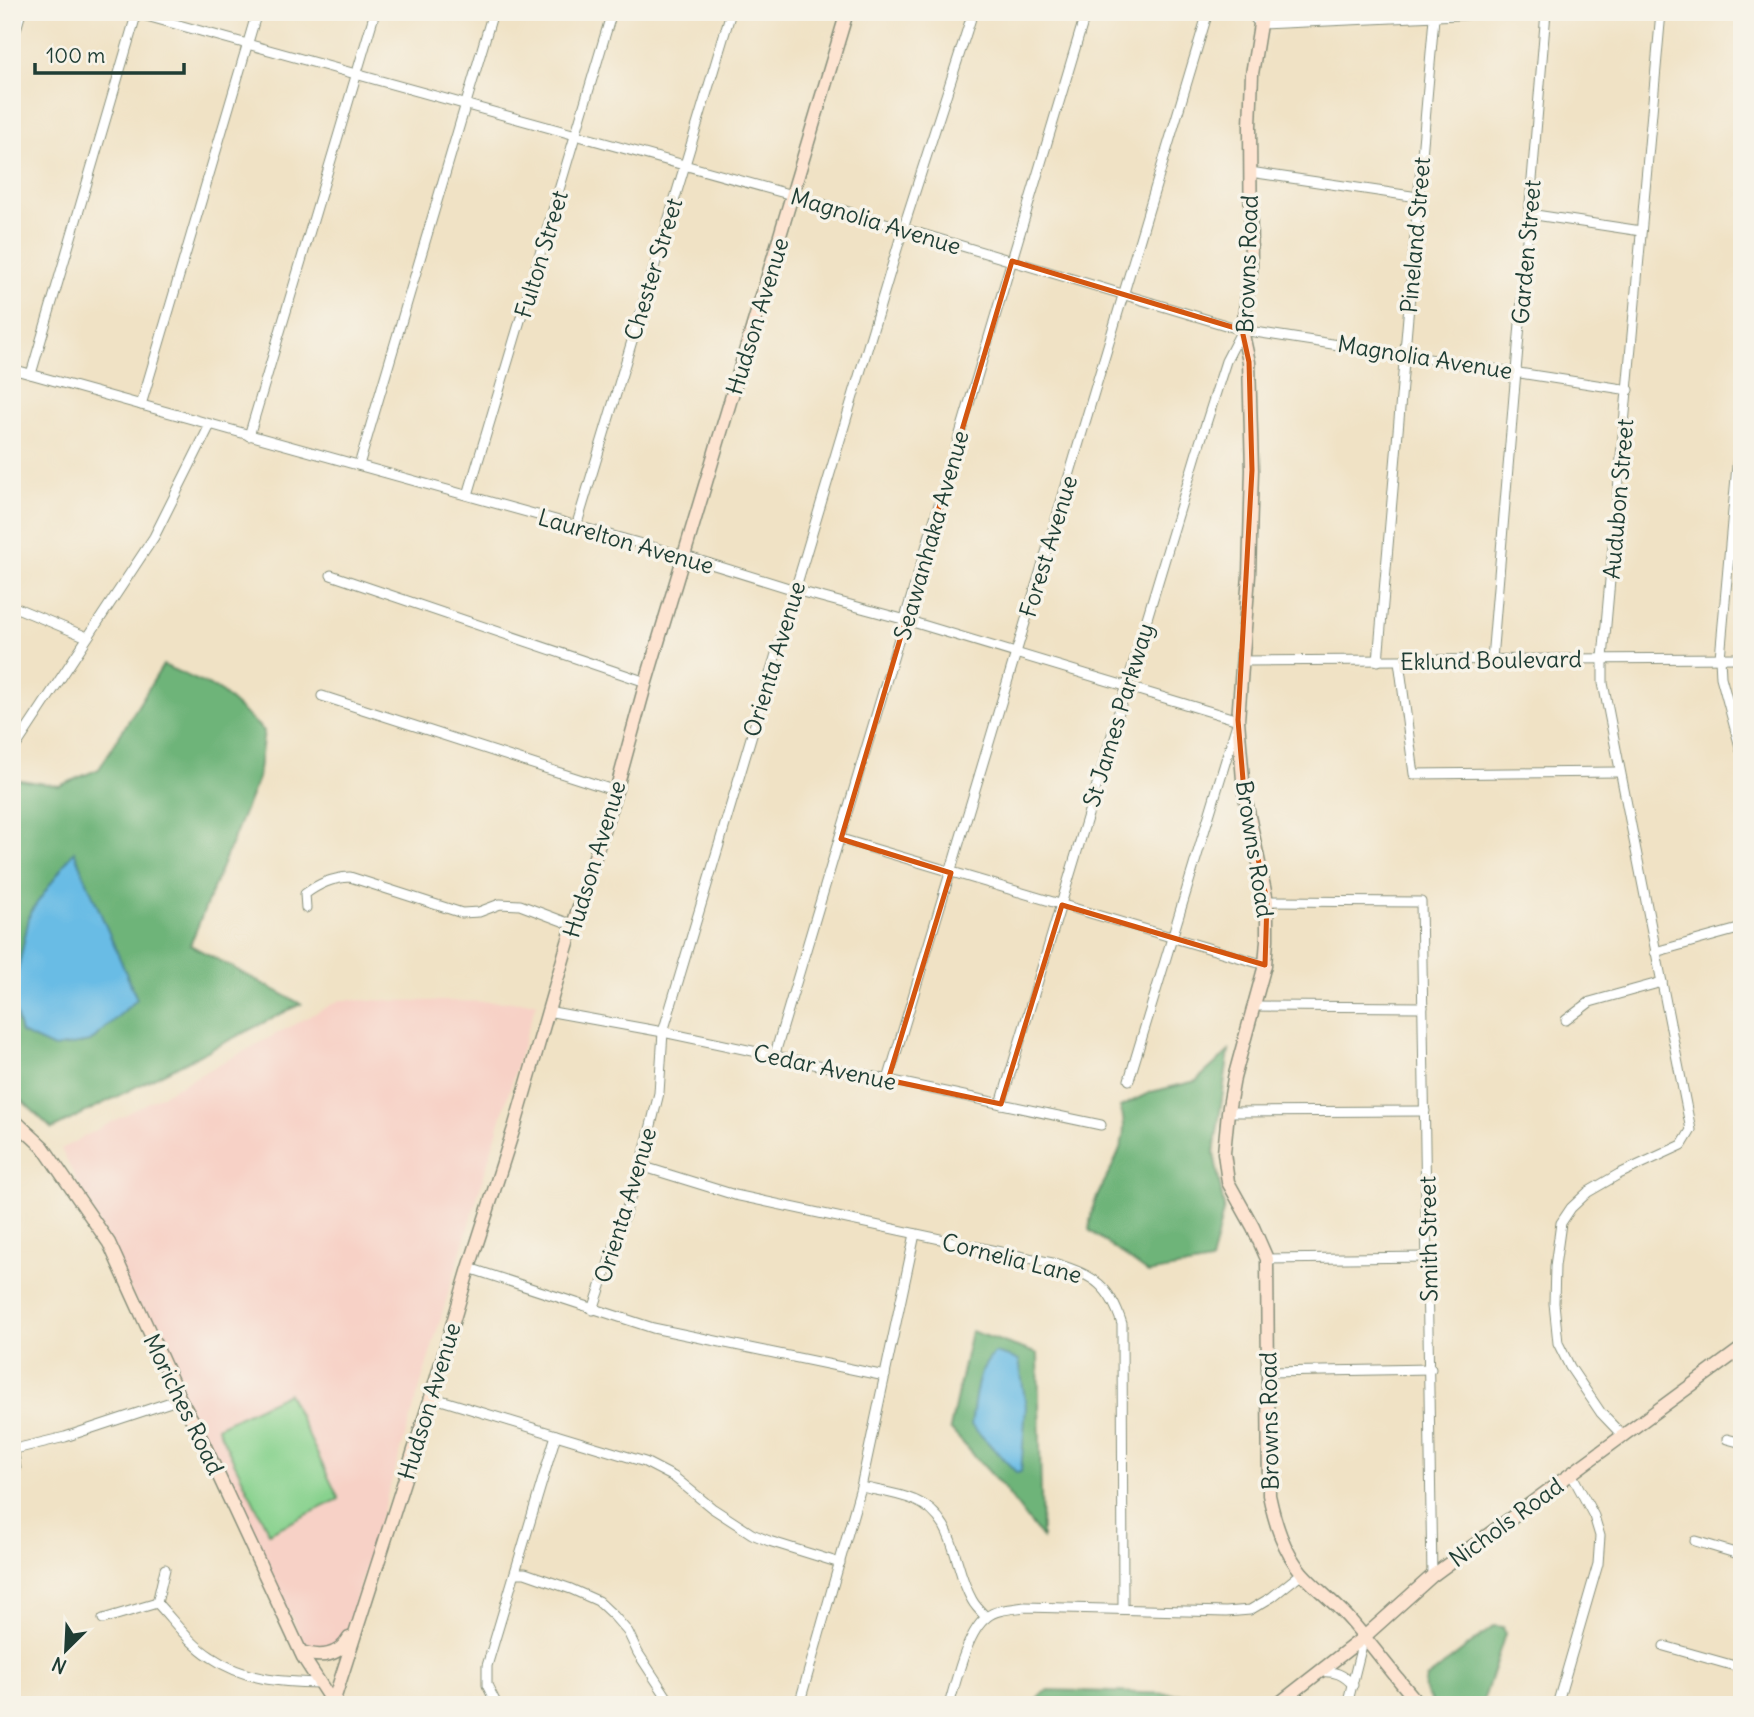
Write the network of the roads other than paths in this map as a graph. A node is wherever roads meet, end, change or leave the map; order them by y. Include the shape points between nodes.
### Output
1 (21, 12) edge
2 (257, 12) edge
3 (375, 12) edge
4 (494, 12) edge
5 (612, 12) edge
6 (731, 12) edge
7 (847, 12) edge
8 (972, 12) edge
9 (1086, 12) edge
10 (1208, 12) edge
11 (1249, 12) edge
12 (1524, 12) edge
13 (1546, 12) edge
14 (1661, 12) edge
15 (135, 13) edge
16 (1261, 18) edge
17 (1434, 18) junction
18 (15, 28) edge
19 (12, 44) edge
20 (248, 44) junction
21 (356, 76) junction
22 (466, 105) junction
23 (576, 136) junction
24 (684, 166) junction
25 (1250, 172) junction
26 (792, 195) junction
27 (1418, 197) junction
28 (1529, 214) junction
29 (903, 229) junction
30 (1641, 231) junction
31 (1012, 261) junction
32 (1123, 295) junction
33 (1242, 330) junction
34 (1404, 354) junction
35 (12, 369) edge
36 (1516, 371) junction
37 (31, 374) junction
38 (1629, 390) junction
39 (141, 405) junction
40 (1742, 409) edge
41 (210, 425) junction
42 (250, 436) junction
43 (359, 465) junction
44 (468, 495) junction
45 (576, 527) junction
46 (685, 556) junction
47 (331, 575) dead end
48 (795, 590) junction
49 (12, 606) edge
50 (906, 620) junction
51 (87, 638) junction
52 (1016, 653) junction
53 (1604, 658) junction
54 (1720, 658) junction
55 (1742, 658) edge
56 (1492, 659) junction
57 (1241, 661) junction
58 (1378, 661) junction
59 (1399, 661) junction
60 (646, 682) junction
61 (1126, 687) junction
62 (322, 696) dead end
63 (1238, 720) junction
64 (12, 752) edge
65 (1742, 754) edge
66 (1619, 772) junction
67 (616, 791) junction
68 (841, 839) junction
69 (951, 873) junction
70 (1267, 901) junction
71 (1062, 905) junction
72 (306, 908) dead end
73 (573, 925) junction
74 (1742, 928) edge
75 (1172, 937) junction
76 (1655, 952) junction
77 (1265, 965) junction
78 (1662, 982) junction
79 (1254, 1006) junction
80 (1423, 1007) junction
81 (547, 1011) junction
82 (1566, 1020) dead end
83 (663, 1032) junction
84 (774, 1057) junction
85 (888, 1080) junction
86 (1129, 1080) dead end
87 (1001, 1104) junction
88 (1425, 1111) junction
89 (1228, 1112) junction
90 (12, 1118) edge
91 (1101, 1125) dead end
92 (641, 1166) junction
93 (915, 1234) junction
94 (1428, 1257) junction
95 (1267, 1259) junction
96 (469, 1268) junction
97 (593, 1310) junction
98 (1742, 1348) edge
99 (1431, 1369) junction
100 (1269, 1372) junction
101 (885, 1376) junction
102 (431, 1397) junction
103 (180, 1399) junction
104 (556, 1435) junction
105 (1622, 1435) junction
106 (1727, 1439) dead end
107 (1742, 1443) edge
108 (13, 1446) edge
109 (1572, 1475) junction
110 (12, 1481) edge
111 (861, 1488) junction
112 (1695, 1541) dead end
113 (1742, 1555) edge
114 (841, 1563) junction
115 (165, 1569) dead end
116 (515, 1573) junction
117 (1302, 1573) junction
118 (1432, 1576) junction
119 (157, 1603) junction
120 (1123, 1609) junction
121 (986, 1617) junction
122 (103, 1619) dead end
123 (359, 1620) junction
124 (1364, 1637) junction
125 (1664, 1646) dead end
126 (301, 1652) junction
127 (1742, 1668) edge
128 (1320, 1672) junction
129 (320, 1683) junction
130 (1353, 1685) junction
131 (334, 1704) edge
132 (497, 1705) edge
133 (672, 1705) edge
134 (799, 1705) edge
135 (949, 1705) edge
136 (1277, 1705) edge
137 (1347, 1705) edge
138 (1420, 1705) edge
139 (1557, 1705) edge

1 - 18 street
2 - 20 street
3 - 21 street
4 - 22 street
5 - 23 street, Fulton Street
6 - 24 street, Chester Street
7 - 26 street, Hudson Avenue
8 - 29 street, Orienta Avenue
9 - 31 street, Seawanhaka Avenue
10 - 32 street, Forest Avenue
11 - 16 street
12 - 17 street
13 - 28 street, Garden Street
14 - 30 street, Audubon Street
15 - 20 street, Magnolia Avenue
15 - 37 street
16 - 17 street
16 - 25 street, Browns Road via 1252,74
17 - 27 street, Pineland Street
18 - 19 street
20 - 21 street, Magnolia Avenue
20 - 39 street
21 - 22 street, Magnolia Avenue
21 - 42 street
22 - 23 street, Magnolia Avenue
22 - 43 street
23 - 24 street, Magnolia Avenue
23 - 44 street, Fulton Street
24 - 26 street, Magnolia Avenue
24 - 45 street, Chester Street
25 - 27 street
25 - 33 street, Browns Road via 1251,272
26 - 29 street, Magnolia Avenue
26 - 46 street, Hudson Avenue
27 - 34 street, Pineland Street
28 - 30 street
28 - 36 street, Garden Street
29 - 31 street, Magnolia Avenue
29 - 48 street, Orienta Avenue
30 - 38 street, Audubon Street
31 - 32 street, Magnolia Avenue
31 - 50 street, Seawanhaka Avenue
32 - 33 street, Magnolia Avenue
32 - 52 street, Forest Avenue
33 - 34 street, Magnolia Avenue
33 - 57 street, Browns Road via 1249,362 1252,470
33 - 61 street, St James Parkway via 1222,374
34 - 36 street, Magnolia Avenue
34 - 58 street, Pineland Street
35 - 37 street, Laurelton Avenue
36 - 38 street, Magnolia Avenue
36 - 56 street, Garden Street
37 - 39 street, Laurelton Avenue
38 - 53 street, Audubon Street
39 - 41 street, Laurelton Avenue
40 - 54 street
41 - 42 street, Laurelton Avenue
41 - 51 street via 154,537
42 - 43 street, Laurelton Avenue
43 - 44 street, Laurelton Avenue
44 - 45 street, Laurelton Avenue
45 - 46 street, Laurelton Avenue
46 - 48 street, Laurelton Avenue
46 - 60 street, Hudson Avenue
47 - 60 street
48 - 50 street, Laurelton Avenue
48 - 83 street, Orienta Avenue
49 - 51 street
50 - 52 street, Laurelton Avenue
50 - 68 street, Seawanhaka Avenue
51 - 64 street
52 - 61 street, Laurelton Avenue
52 - 69 street, Forest Avenue
53 - 54 street, Eklund Boulevard
53 - 56 street, Eklund Boulevard
53 - 66 street, Audubon Street via 1603,682
54 - 55 street, Eklund Boulevard
54 - 65 street
56 - 59 street, Eklund Boulevard
57 - 58 street, Eklund Boulevard
57 - 63 street, Browns Road
58 - 59 street, Eklund Boulevard
59 - 66 street via 1414,774
60 - 67 street, Hudson Avenue
61 - 63 street, Laurelton Avenue
61 - 71 street, St James Parkway
62 - 67 street
63 - 70 street, Browns Road via 1244,792
63 - 75 street
66 - 76 street, Audubon Street
67 - 73 street, Hudson Avenue
68 - 69 street
68 - 84 street, Seawanhaka Avenue
69 - 71 street
69 - 85 street, Forest Avenue
70 - 77 street, Browns Road
70 - 80 street, Smith Street via 1421,902
71 - 75 street
71 - 87 street, St James Parkway
72 - 73 street via 305,894 318,884 350,877 462,913 500,904 520,905
73 - 81 street, Hudson Avenue
74 - 76 street
75 - 77 street
75 - 86 street
76 - 78 street, Audubon Street
77 - 79 street, Browns Road
78 - 82 street via 1590,1002
78 - 105 street, Audubon Street via 1691,1130 1682,1145 1588,1192 1562,1223 1555,1265 1558,1343 1601,1413
79 - 80 street
79 - 89 street, Browns Road
80 - 88 street, Smith Street
81 - 83 street, Cedar Avenue
81 - 96 street, Hudson Avenue
83 - 84 street, Cedar Avenue
83 - 92 street, Orienta Avenue via 659,1093
84 - 85 street, Cedar Avenue
85 - 87 street, Cedar Avenue
87 - 91 street, Cedar Avenue
88 - 89 street
88 - 94 street, Smith Street
89 - 95 street, Browns Road via 1224,1153 1228,1182
90 - 103 street, Moriches Road via 43,1147 109,1243
92 - 93 street, Cornelia Lane via 735,1195
92 - 97 street, Orienta Avenue
93 - 101 street
93 - 120 street, Cornelia Lane via 1083,1271 1103,1286 1115,1303 1122,1324
94 - 95 street
94 - 99 street, Smith Street
95 - 100 street, Browns Road
96 - 97 street
96 - 102 street, Hudson Avenue
97 - 101 street via 653,1328
98 - 105 street, Nichols Road
99 - 100 street
99 - 118 street, Smith Street
100 - 117 street, Browns Road via 1269,1494 1285,1548
101 - 111 street
102 - 104 street
102 - 123 street, Hudson Avenue
103 - 108 street via 117,1421
103 - 126 street, Moriches Road
104 - 114 street via 645,1462 674,1477 751,1534
104 - 116 street
105 - 109 street, Nichols Road
106 - 107 street
108 - 110 street via 16,1469
109 - 118 street, Nichols Road
109 - 139 street via 1600,1536 1598,1564
111 - 114 street
111 - 121 street via 914,1500 940,1519 972,1601
112 - 113 street
114 - 134 street
115 - 119 street
116 - 132 street via 487,1666 488,1685
116 - 133 street via 598,1601 628,1632
117 - 120 street via 1250,1610
117 - 124 street, Browns Road
118 - 124 street, Nichols Road
119 - 122 street
119 - 129 street via 210,1657 230,1669 283,1682
120 - 121 street via 1025,1607
121 - 135 street via 969,1643
123 - 126 street via 342,1648 319,1656
123 - 131 street, Hudson Avenue
124 - 128 street, Nichols Road
124 - 130 street
124 - 138 street, Browns Road
125 - 127 street
126 - 129 street, Moriches Road
128 - 130 street via 1335,1672
128 - 136 street, Nichols Road
129 - 131 street, Moriches Road
130 - 137 street

